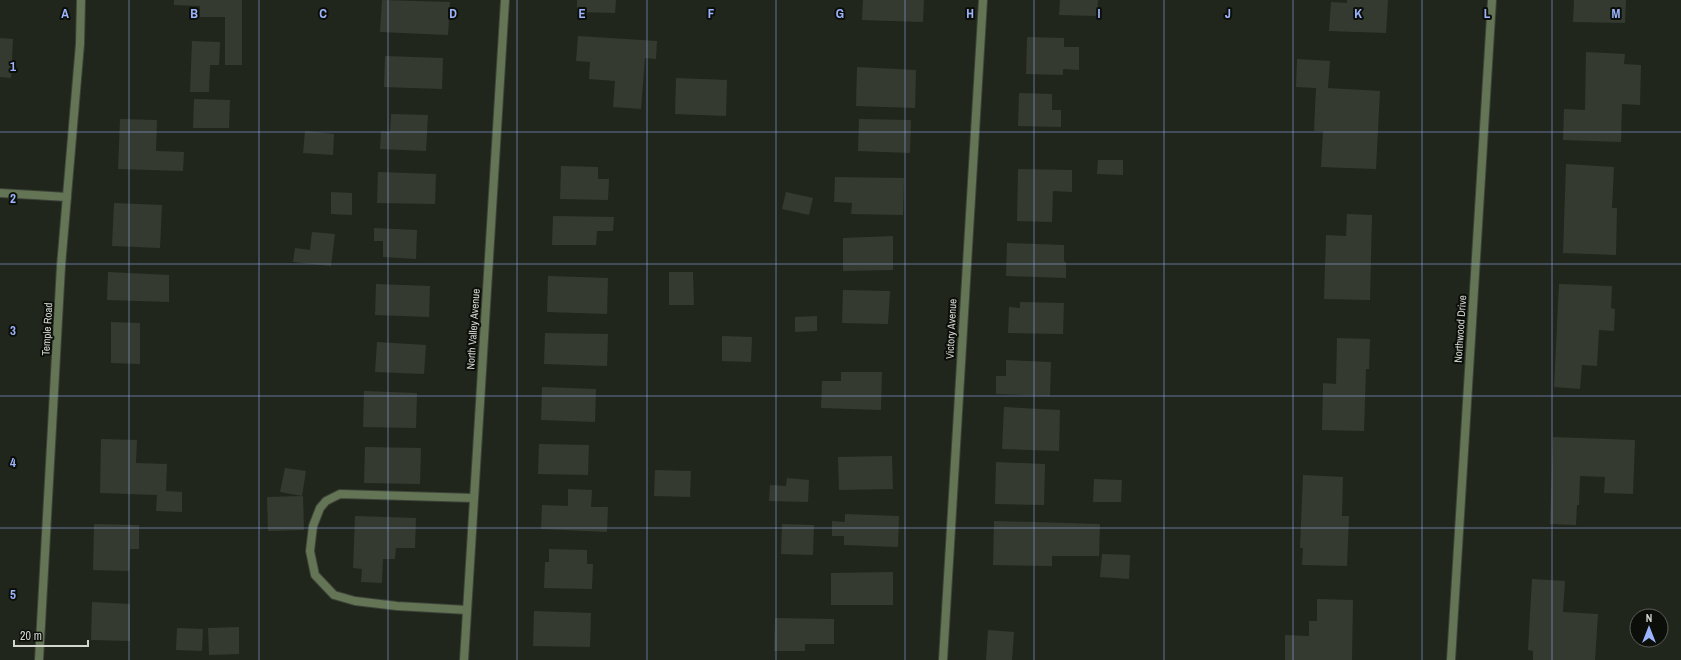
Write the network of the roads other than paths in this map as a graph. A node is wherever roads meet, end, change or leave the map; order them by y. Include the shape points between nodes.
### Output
1 (82, 0) edge
2 (505, 0) edge
3 (983, 0) edge
4 (1492, 0) edge
5 (0, 193) edge
6 (67, 197) junction
7 (474, 498) junction
8 (467, 610) junction
9 (40, 660) edge
10 (464, 660) edge
11 (943, 660) edge
12 (1451, 660) edge

1 - 6 street, Temple Road
2 - 7 street, North Valley Avenue
3 - 11 street, Victory Avenue
4 - 12 street, Northwood Drive
5 - 6 street
6 - 9 street, Temple Road
7 - 8 street, North Valley Avenue
7 - 8 street via 340,494 326,501 320,508 313,526 310,551 315,575 334,594 355,602
8 - 10 street, North Valley Avenue

